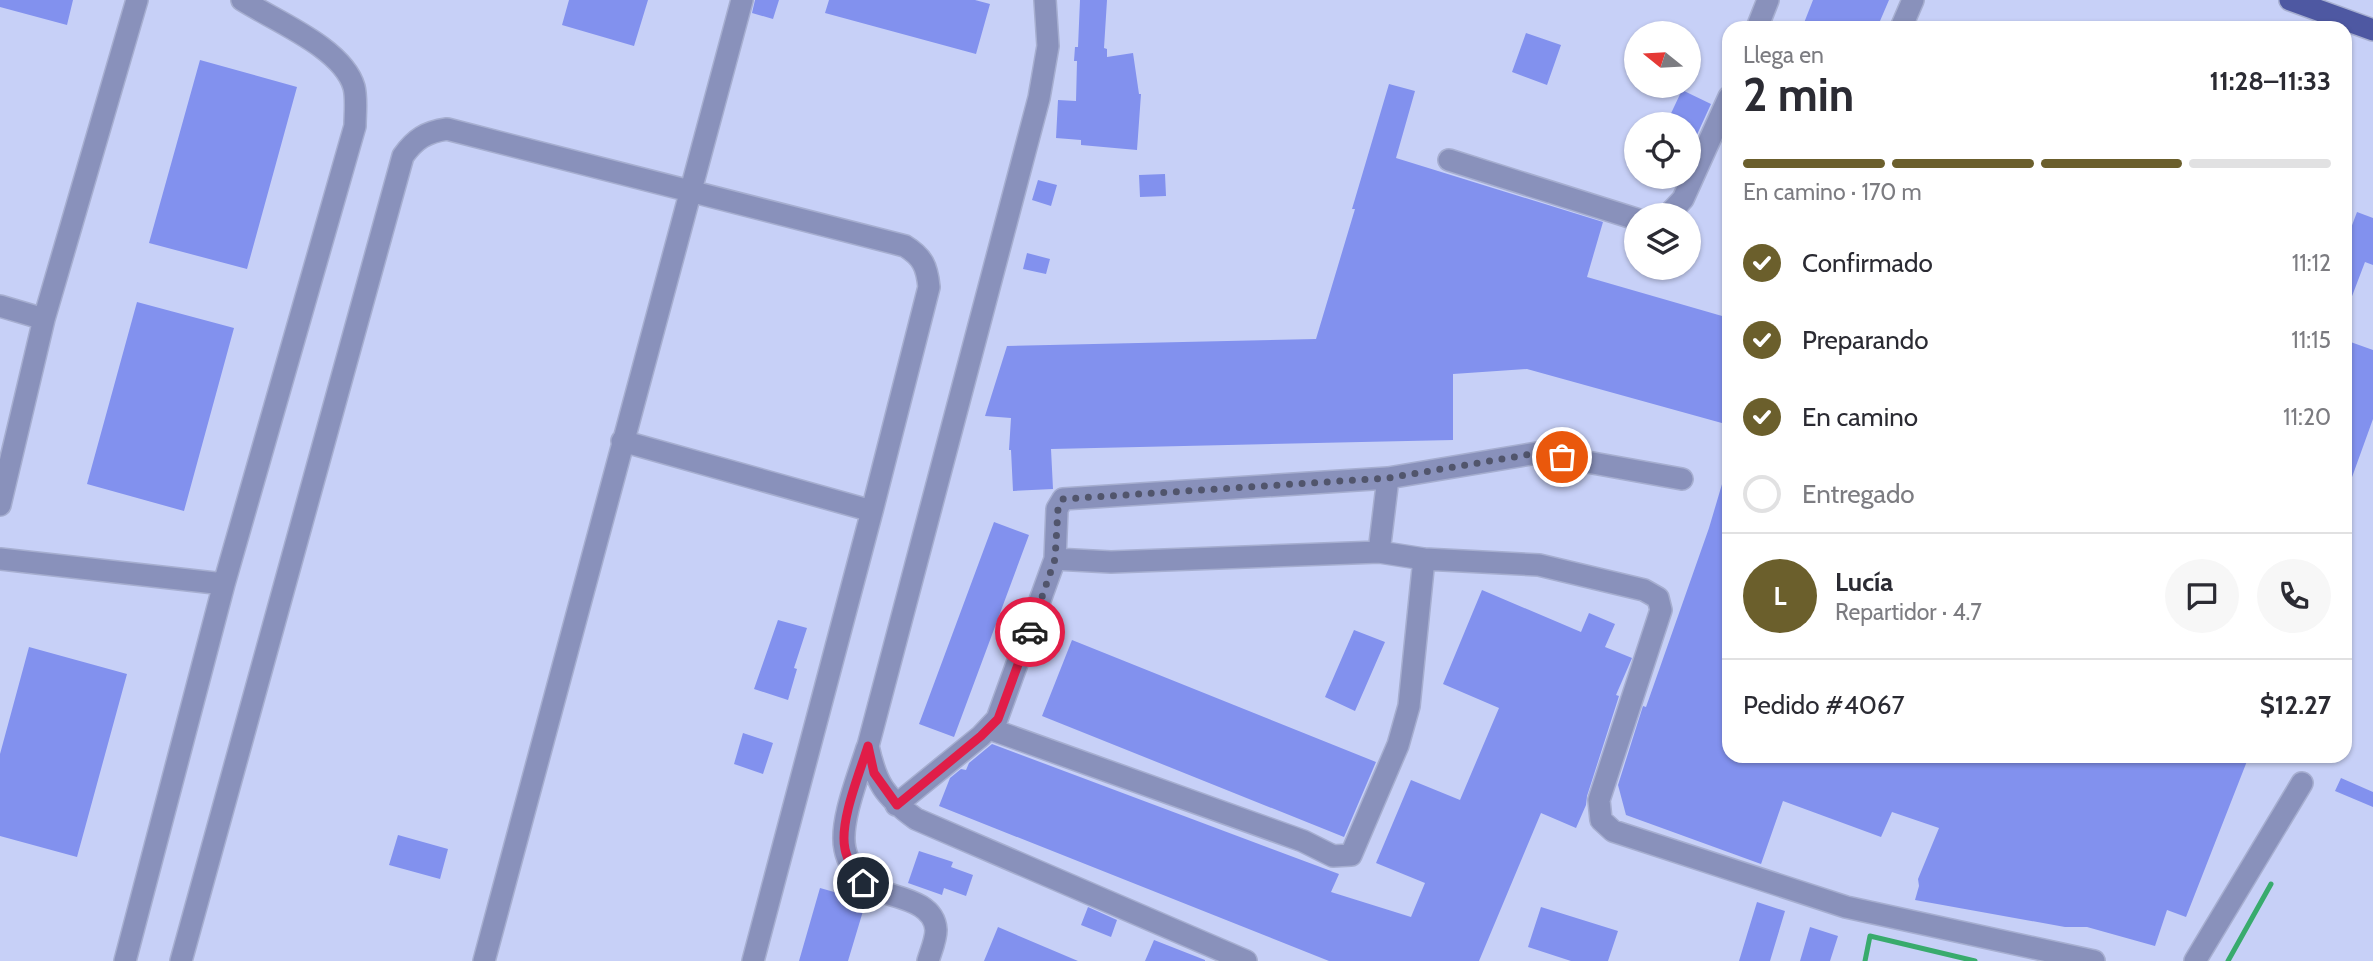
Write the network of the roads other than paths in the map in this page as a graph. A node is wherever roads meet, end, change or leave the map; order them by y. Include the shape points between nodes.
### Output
1 (137, 0) edge
2 (242, 0) edge
3 (742, 0) edge
4 (1045, 0) edge
5 (1768, 0) edge
6 (1913, 0) edge
7 (2290, 0) edge
8 (1760, 21) edge
9 (1904, 21) edge
10 (2348, 21) edge
11 (2352, 22) edge
12 (2373, 30) edge
13 (1722, 113) edge
14 (1449, 160) dead end
15 (691, 192) junction
16 (1680, 203) edge
17 (1624, 215) edge
18 (0, 306) edge
19 (44, 319) junction
20 (622, 441) junction
21 (1388, 478) junction
22 (1682, 480) dead end
23 (0, 505) edge
24 (872, 511) junction
25 (1379, 552) junction
26 (0, 559) edge
27 (1055, 559) junction
28 (1424, 559) junction
29 (224, 584) junction
30 (990, 729) junction
31 (868, 746) junction
32 (2302, 783) dead end
33 (897, 805) junction
34 (125, 961) edge
35 (181, 961) edge
36 (484, 961) edge
37 (754, 961) edge
38 (928, 961) edge
39 (1246, 961) edge
40 (2094, 961) edge
41 (2194, 961) edge

1 - 19 street
2 - 29 street via 322,48 343,66 354,88 355,126
3 - 15 street
4 - 31 street via 1048,46 1039,98
5 - 8 street
6 - 9 street
7 - 10 main road
11 - 12 main road
13 - 16 street
14 - 17 street
15 - 20 street
15 - 24 street via 905,246 918,254 928,269 929,287
15 - 35 street via 447,129 430,131 414,141 403,156
18 - 19 street
19 - 23 street
20 - 24 street
20 - 36 street
21 - 22 street via 1538,453
21 - 25 street
21 - 27 street via 1063,499 1058,509
24 - 37 street
25 - 27 street via 1111,562
25 - 28 street
26 - 29 street
27 - 30 street via 998,719
28 - 30 street via 1409,706 1398,744 1351,855 1333,856 1303,841
28 - 40 street via 1539,565 1644,590 1658,598 1661,610 1599,800 1601,820 1613,831 1846,907
29 - 34 street
30 - 33 street
31 - 33 street via 874,773
31 - 38 street via 850,802 844,846 847,857 870,888 923,907 935,923 936,933
32 - 41 street
33 - 39 street via 916,818

